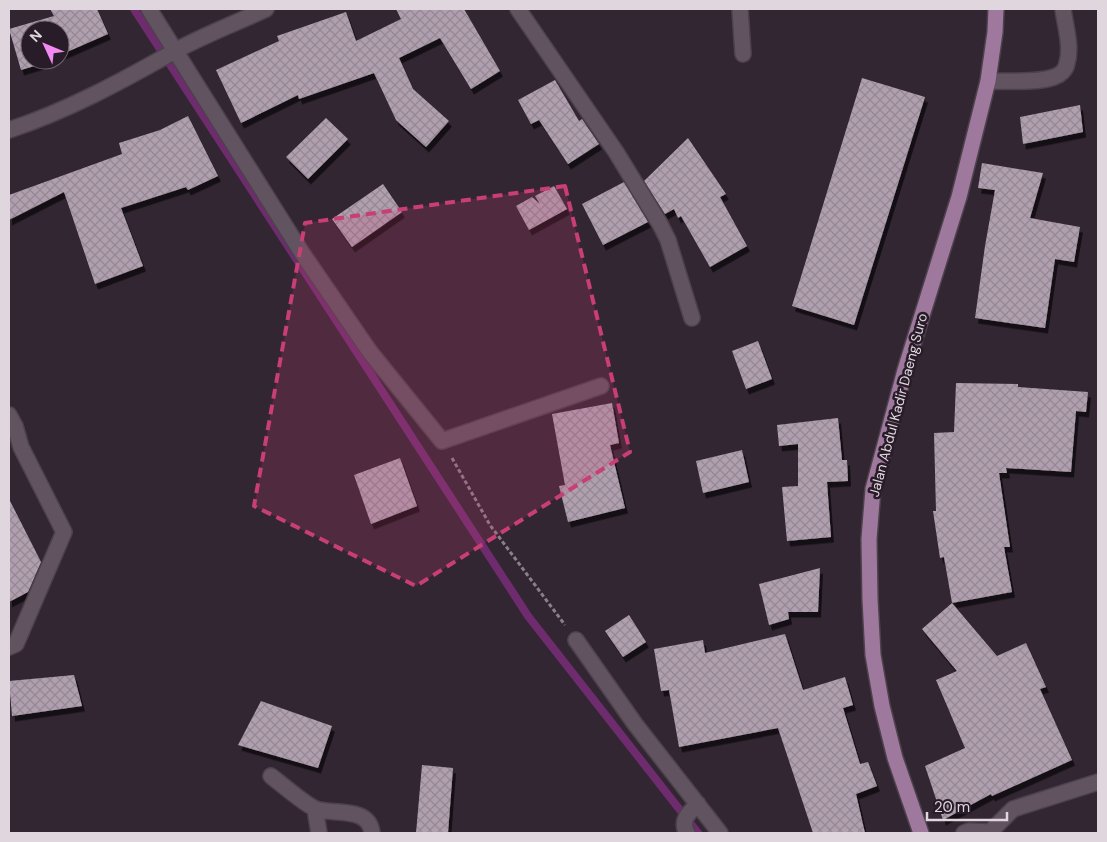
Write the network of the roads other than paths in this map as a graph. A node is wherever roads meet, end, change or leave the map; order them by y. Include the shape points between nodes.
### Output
1 (149, 9) edge
2 (266, 9) edge
3 (518, 9) edge
4 (740, 9) edge
5 (996, 9) edge
6 (1063, 9) edge
7 (175, 52) junction
8 (743, 54) dead end
9 (988, 81) junction
10 (9, 130) edge
11 (692, 318) dead end
12 (601, 386) dead end
13 (9, 415) edge
14 (576, 640) road end
15 (9, 647) edge
16 (271, 776) dead end
17 (1098, 782) edge
18 (696, 805) junction
19 (315, 809) junction
20 (686, 826) edge
21 (990, 832) edge
22 (319, 833) edge
23 (372, 833) edge
24 (720, 833) edge
25 (921, 833) edge
26 (964, 833) edge

1 - 7 street
2 - 7 street
3 - 11 street via 616,152 656,217 668,240
4 - 8 street
5 - 9 main road, Jalan Abdul Kadir Daeng Suro
6 - 9 street via 1068,51 1062,73 1044,79
7 - 10 street via 100,92
7 - 12 street via 302,253 370,352 442,441
9 - 25 main road, Jalan Abdul Kadir Daeng Suro via 959,197 904,370 873,489 869,539 873,655 895,758
13 - 15 street via 21,447 64,532 16,644
14 - 18 street
16 - 19 street
17 - 21 street via 1013,809
18 - 20 street
18 - 24 street
19 - 22 street
19 - 23 street via 347,812 361,817 369,824
21 - 26 street

